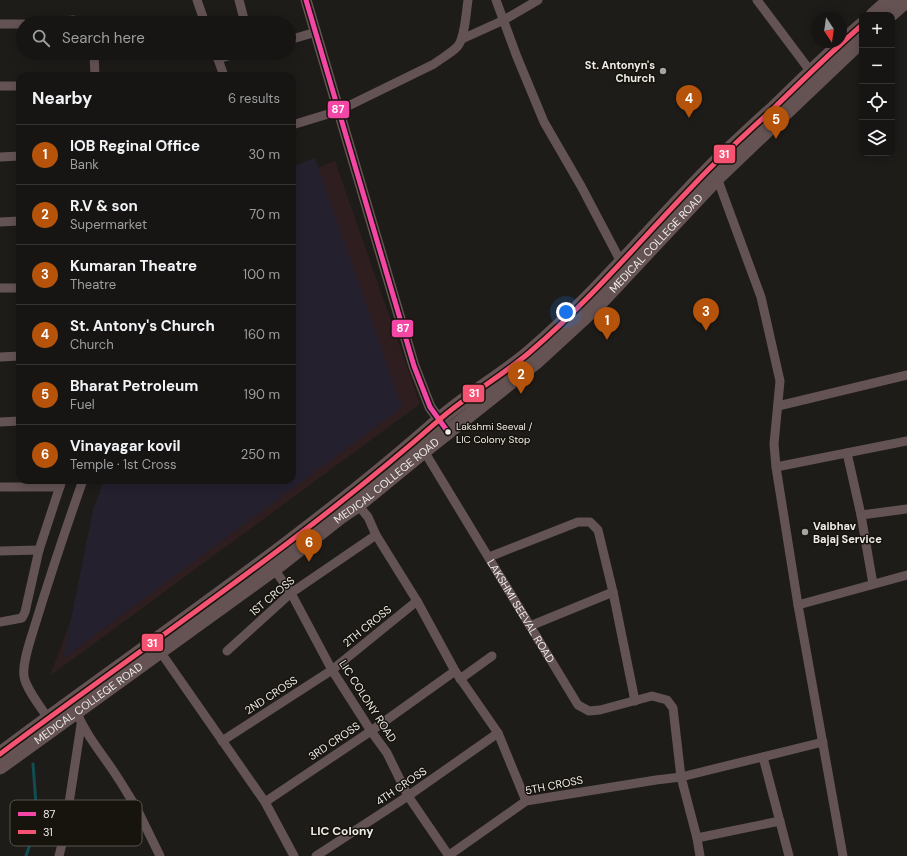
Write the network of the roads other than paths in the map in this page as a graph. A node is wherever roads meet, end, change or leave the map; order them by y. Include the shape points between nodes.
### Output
1 (197, 0) edge
2 (239, 0) edge
3 (306, 0) edge
4 (468, 0) edge
5 (496, 0) edge
6 (538, 0) edge
7 (757, 0) edge
8 (890, 0) edge
9 (907, 0) edge
10 (876, 12) edge
11 (893, 12) edge
12 (203, 16) edge
13 (242, 16) edge
14 (504, 20) junction
15 (0, 24) edge
16 (16, 24) edge
17 (859, 28) edge
18 (316, 32) junction
19 (296, 38) edge
20 (462, 40) junction
21 (859, 43) edge
22 (94, 60) edge
23 (218, 60) edge
24 (95, 72) edge
25 (223, 72) edge
26 (811, 72) junction
27 (0, 86) edge
28 (16, 86) edge
29 (338, 112) junction
30 (296, 124) edge
31 (16, 156) edge
32 (0, 157) edge
33 (714, 173) junction
34 (16, 221) edge
35 (0, 222) edge
36 (621, 262) junction
37 (0, 288) edge
38 (16, 288) edge
39 (16, 356) edge
40 (0, 357) edge
41 (532, 358) junction
42 (907, 375) edge
43 (778, 406) junction
44 (439, 420) junction
45 (16, 421) edge
46 (0, 422) edge
47 (448, 432) junction
48 (907, 441) edge
49 (424, 451) junction
50 (847, 453) junction
51 (776, 467) junction
52 (61, 484) edge
53 (82, 484) edge
54 (0, 487) edge
55 (358, 505) junction
56 (907, 509) edge
57 (861, 515) junction
58 (376, 535) junction
59 (39, 550) junction
60 (0, 552) edge
61 (488, 557) junction
62 (270, 564) junction
63 (907, 575) edge
64 (873, 584) junction
65 (613, 592) junction
66 (292, 593) junction
67 (417, 601) junction
68 (798, 605) junction
69 (0, 622) edge
70 (530, 626) junction
71 (156, 646) junction
72 (227, 651) dead end
73 (492, 656) dead end
74 (332, 670) junction
75 (457, 675) junction
76 (635, 701) junction
77 (48, 718) junction
78 (79, 718) junction
79 (371, 731) junction
80 (498, 733) junction
81 (222, 741) junction
82 (823, 742) junction
83 (0, 754) edge
84 (763, 757) junction
85 (0, 767) edge
86 (681, 777) junction
87 (408, 796) junction
88 (69, 800) edge
89 (132, 800) edge
90 (526, 801) junction
91 (265, 802) junction
92 (142, 819) edge
93 (780, 821) junction
94 (697, 838) junction
95 (62, 846) edge
96 (59, 856) edge
97 (160, 856) edge
98 (294, 856) edge
99 (316, 856) edge
100 (449, 856) edge
101 (700, 856) edge
102 (789, 856) edge
103 (843, 856) edge

1 - 12 street
2 - 13 street
3 - 18 street
4 - 20 street
5 - 14 street
6 - 14 street
7 - 26 street
8 - 10 main road
9 - 11 main road
14 - 20 street
14 - 36 street via 544,122
15 - 16 street
17 - 26 main road, MEDICAL COLLEGE ROAD
18 - 19 street
18 - 29 street
20 - 29 street via 434,64
21 - 33 main road, MEDICAL COLLEGE ROAD
22 - 24 street
23 - 25 street
26 - 33 main road, MEDICAL COLLEGE ROAD
27 - 28 street
29 - 30 street
29 - 44 street via 414,366 430,407
31 - 32 street
33 - 36 main road, MEDICAL COLLEGE ROAD
33 - 41 main road, MEDICAL COLLEGE ROAD via 598,305
33 - 43 street via 760,297 780,381
34 - 35 street
36 - 41 main road, MEDICAL COLLEGE ROAD
37 - 38 street
39 - 40 street
41 - 44 main road, MEDICAL COLLEGE ROAD
41 - 47 main road, MEDICAL COLLEGE ROAD
42 - 43 street
43 - 51 street via 774,444
44 - 47 street
44 - 62 main road, MEDICAL COLLEGE ROAD
45 - 46 street
47 - 49 main road, MEDICAL COLLEGE ROAD
48 - 50 street
49 - 55 main road, MEDICAL COLLEGE ROAD
49 - 61 street, LAKSHMI SEEVAL ROAD
50 - 51 street
50 - 57 street
51 - 68 street
52 - 54 street
52 - 59 street
53 - 77 street via 49,579 25,664 24,676 33,697
55 - 58 street via 368,517
55 - 62 main road, MEDICAL COLLEGE ROAD
56 - 57 street
57 - 64 street
58 - 66 street, 1ST CROSS
58 - 67 street
59 - 60 street
59 - 69 street via 26,612 22,618
61 - 65 street via 578,522 590,522 598,530
61 - 70 street, LAKSHMI SEEVAL ROAD
62 - 66 street, LIC COLONY ROAD
62 - 71 main road, MEDICAL COLLEGE ROAD
63 - 64 street
64 - 68 street
65 - 70 street
65 - 76 street
66 - 72 street, 1ST CROSS
66 - 74 street, LIC COLONY ROAD
67 - 74 street, 2TH CROSS
67 - 75 street
68 - 82 street
70 - 76 street, LAKSHMI SEEVAL ROAD via 578,705 589,711
71 - 77 main road, MEDICAL COLLEGE ROAD
71 - 78 main road, MEDICAL COLLEGE ROAD
71 - 81 street
73 - 75 street, 3RD CROSS
74 - 79 street, LIC COLONY ROAD
74 - 81 street, 2ND CROSS
75 - 79 street, 3RD CROSS
75 - 80 street
76 - 86 street, LAKSHMI SEEVAL ROAD via 652,696 667,700 673,708
77 - 83 main road, MEDICAL COLLEGE ROAD
78 - 85 main road, MEDICAL COLLEGE ROAD
78 - 88 street
78 - 89 street
79 - 87 street, LIC COLONY ROAD via 387,754
79 - 91 street, 3RD CROSS
80 - 87 street, 4TH CROSS
80 - 90 street
81 - 91 street
82 - 84 street, 5TH CROSS
82 - 103 street
84 - 86 street, 5TH CROSS
84 - 93 street
86 - 90 street, 5TH CROSS
86 - 94 street
87 - 99 street, 4TH CROSS
87 - 100 street, LIC COLONY ROAD
90 - 100 street, 5TH CROSS
91 - 98 street
92 - 97 street
93 - 94 street
93 - 102 street
94 - 101 street
95 - 96 street

